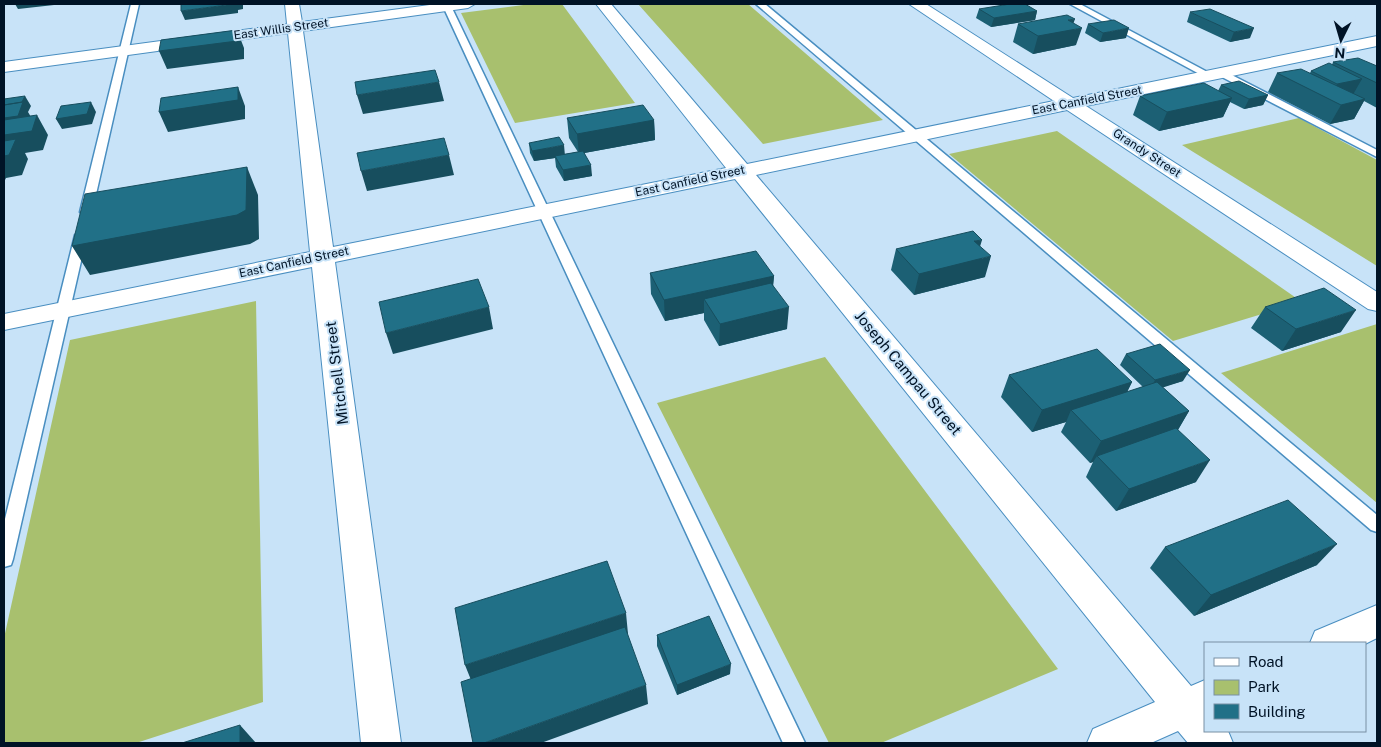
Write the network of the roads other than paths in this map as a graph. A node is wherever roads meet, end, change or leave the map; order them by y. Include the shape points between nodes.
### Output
1 (135, 4) edge
2 (468, 4) edge
3 (603, 4) edge
4 (760, 4) edge
5 (916, 4) edge
6 (1074, 4) edge
7 (447, 5) edge
8 (293, 16) edge
9 (1377, 42) edge
10 (124, 50) junction
11 (4, 67) edge
12 (1215, 74) junction
13 (1069, 103) junction
14 (916, 135) junction
15 (1377, 154) edge
16 (741, 171) junction
17 (544, 211) junction
18 (322, 256) junction
19 (1377, 303) edge
20 (63, 309) junction
21 (4, 322) edge
22 (1377, 525) edge
23 (4, 559) edge
24 (1377, 621) edge
25 (1330, 642) edge
26 (1195, 704) edge
27 (1204, 724) edge
28 (381, 743) edge
29 (794, 743) edge
30 (1106, 743) edge

1 - 10 lane
2 - 7 street, East Willis Street
3 - 16 street, Joseph Campau Street
4 - 14 lane
5 - 13 street, Grandy Street
6 - 12 lane
7 - 8 street, East Willis Street
7 - 17 lane
8 - 10 street, East Willis Street
8 - 18 street, Mitchell Street
9 - 12 street, East Canfield Street
10 - 11 street, East Willis Street
10 - 20 lane
12 - 13 street, East Canfield Street
12 - 15 lane
13 - 14 street, East Canfield Street
13 - 19 street, Grandy Street
14 - 16 street, East Canfield Street
14 - 22 lane
16 - 17 street, East Canfield Street
16 - 26 street, Joseph Campau Street
17 - 18 street, East Canfield Street
17 - 29 lane
18 - 20 street, East Canfield Street
18 - 28 street, Mitchell Street
20 - 21 street, East Canfield Street
20 - 23 lane
24 - 25 street
26 - 27 street, Joseph Campau Street
26 - 30 street

